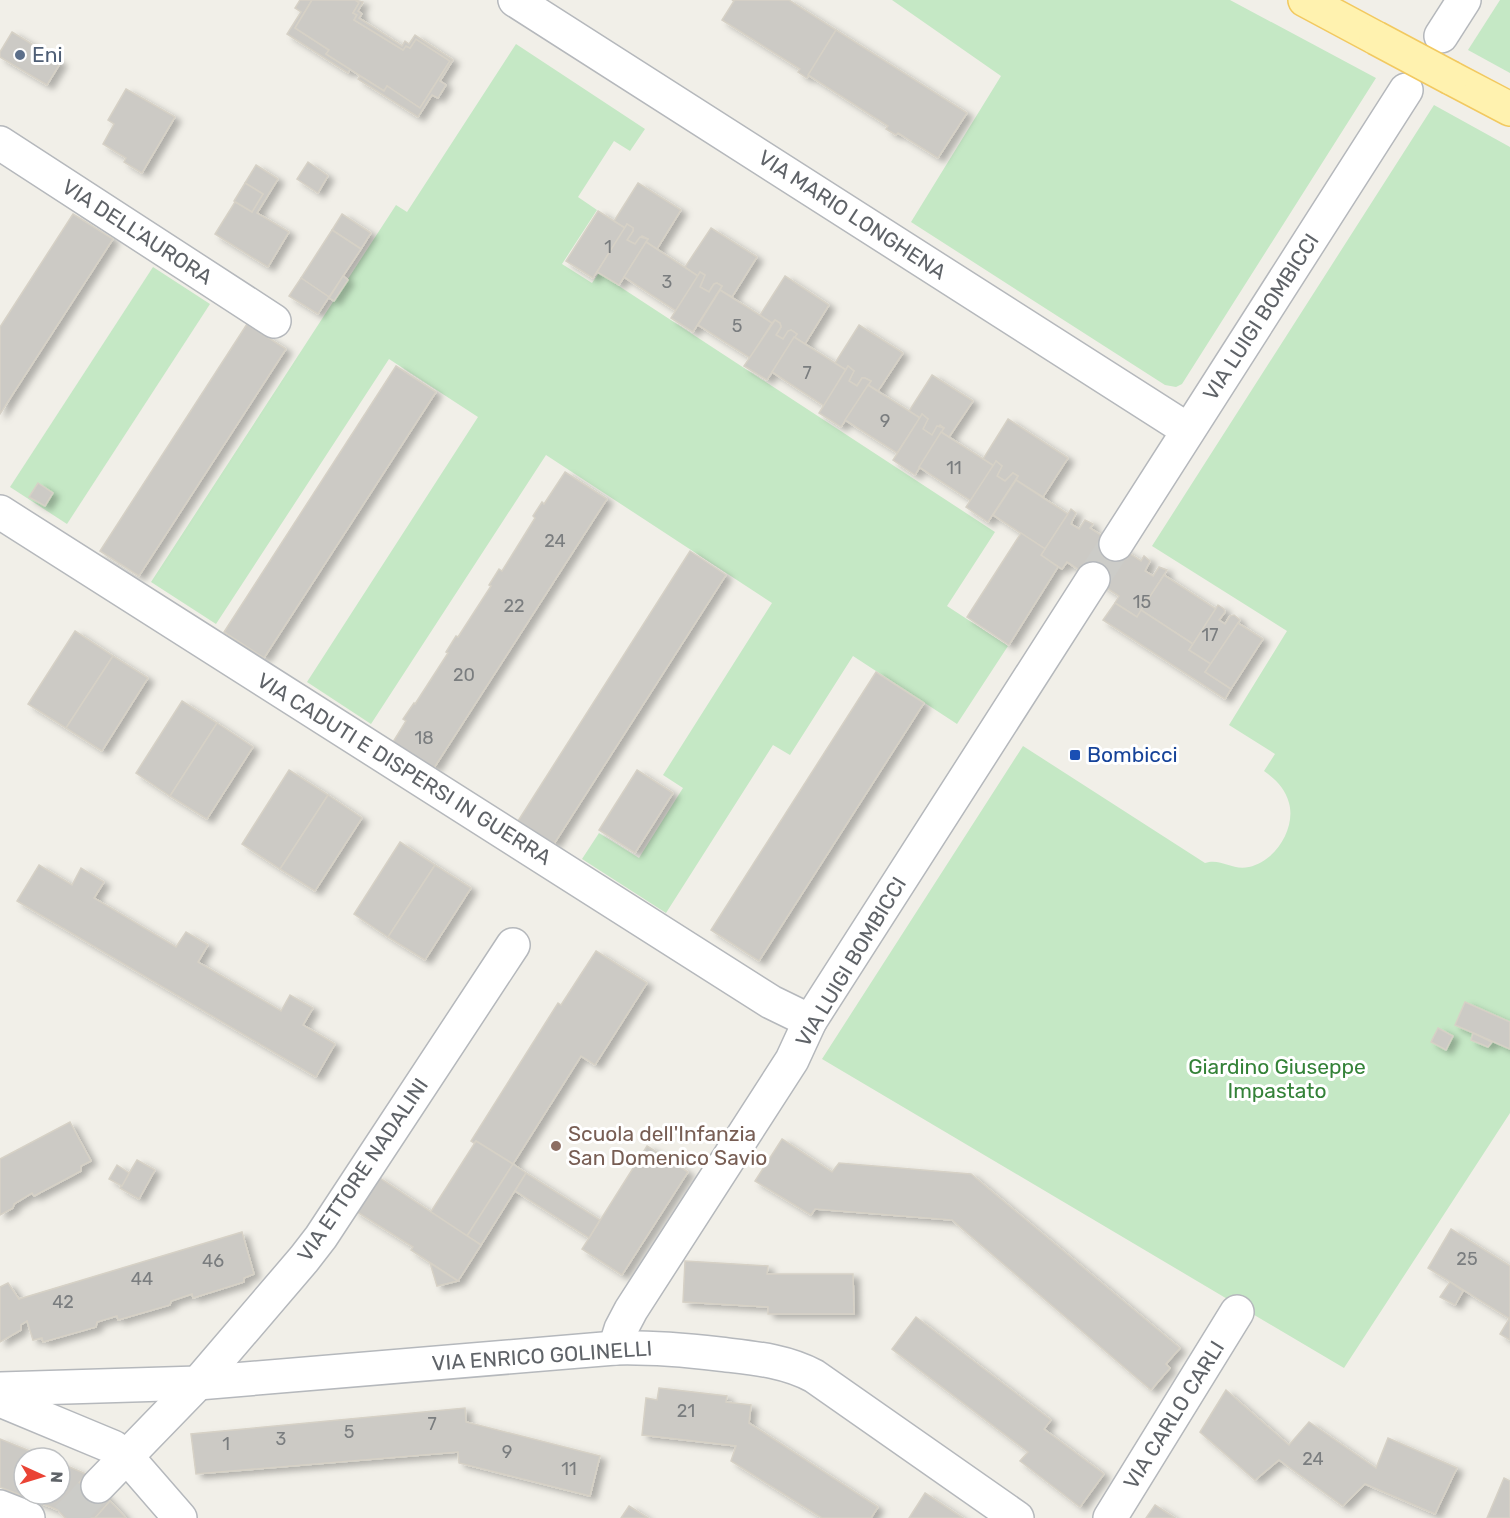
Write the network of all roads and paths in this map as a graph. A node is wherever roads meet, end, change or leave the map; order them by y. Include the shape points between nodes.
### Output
1 (515, 0) edge
2 (1305, 0) edge
3 (1464, 0) edge
4 (1441, 36) dead end
5 (1406, 90) dead end
6 (1510, 109) edge
7 (0, 143) edge
8 (274, 321) dead end
9 (1188, 430) junction
10 (0, 512) edge
11 (1116, 544) tunnel mouth
12 (1093, 579) tunnel mouth
13 (513, 945) dead end
14 (810, 1021) junction
15 (1237, 1312) dead end
16 (615, 1348) junction
17 (198, 1383) junction
18 (0, 1389) edge
19 (0, 1400) edge
20 (127, 1457) junction
21 (98, 1486) tunnel mouth
22 (0, 1507) edge
23 (28, 1518) edge
24 (180, 1518) edge
25 (1017, 1518) edge
26 (1110, 1518) edge

1 - 9 street, VIA MARIO LONGHENA
2 - 6 main road, bridge
3 - 4 street
5 - 9 street, VIA LUIGI BOMBICCI
7 - 8 street, VIA DELL'AURORA
9 - 11 street, VIA LUIGI BOMBICCI
10 - 14 street, VIA CADUTI E DISPERSI IN GUERRA via 771,1002
12 - 14 street, VIA LUIGI BOMBICCI
13 - 17 street, VIA ETTORE NADALINI via 321,1237
14 - 16 street, VIA LUIGI BOMBICCI via 792,1060 631,1310
15 - 26 street, VIA CARLO CARLI
16 - 17 street, VIA ENRICO GOLINELLI
16 - 25 street, VIA ENRICO GOLINELLI via 654,1347 773,1360 796,1367
17 - 18 street, VIA ENRICO GOLINELLI
17 - 20 street
19 - 20 street via 113,1447
20 - 21 street
20 - 24 street
22 - 23 street

